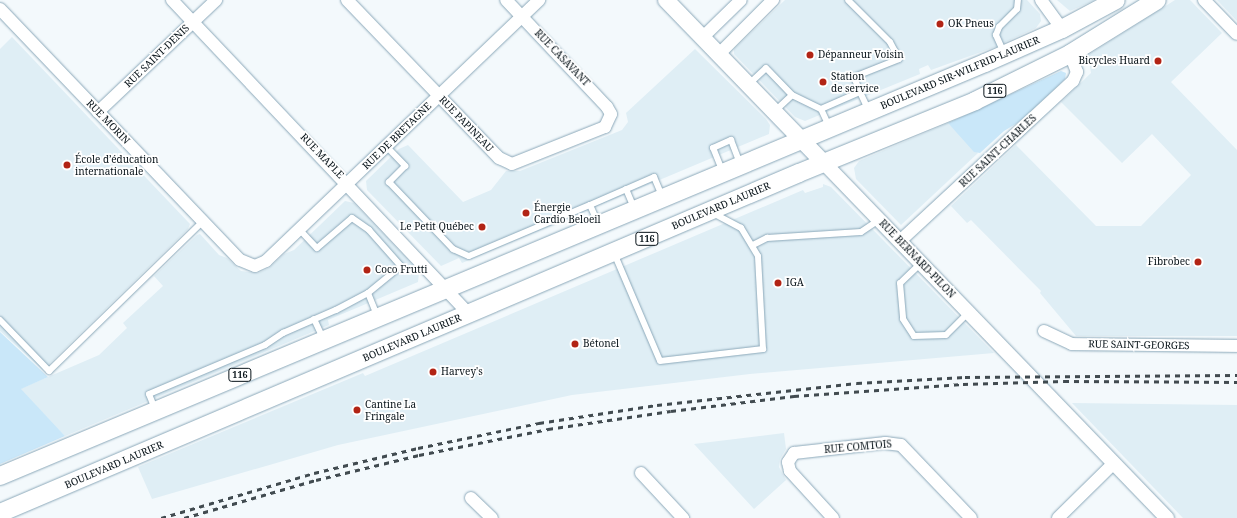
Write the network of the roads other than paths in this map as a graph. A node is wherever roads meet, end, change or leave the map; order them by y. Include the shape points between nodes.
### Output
1 (172, 0) edge
2 (216, 0) edge
3 (347, 0) edge
4 (506, 0) edge
5 (539, 0) edge
6 (666, 0) edge
7 (741, 0) edge
8 (773, 0) edge
9 (848, 0) edge
10 (1018, 0) edge
11 (1041, 0) edge
12 (1116, 0) edge
13 (1157, 0) edge
14 (1204, 0) edge
15 (0, 9) edge
16 (522, 16) junction
17 (193, 21) junction
18 (1062, 29) junction
19 (1237, 34) edge
20 (702, 38) junction
21 (1005, 54) junction
22 (1070, 54) junction
23 (718, 55) junction
24 (748, 85) junction
25 (860, 92) junction
26 (792, 94) junction
27 (439, 95) junction
28 (821, 109) junction
29 (869, 111) junction
30 (98, 112) junction
31 (773, 112) junction
32 (610, 120) joint
33 (830, 128) junction
34 (801, 140) junction
35 (386, 146) junction
36 (824, 163) junction
37 (741, 165) junction
38 (723, 172) junction
39 (348, 183) junction
40 (626, 189) junction
41 (663, 197) junction
42 (590, 204) junction
43 (634, 209) junction
44 (710, 212) junction
45 (879, 220) junction
46 (203, 221) junction
47 (598, 224) junction
48 (299, 229) junction
49 (900, 242) junction
50 (753, 245) junction
51 (614, 253) junction
52 (921, 263) junction
53 (252, 266) joint
54 (446, 288) junction
55 (368, 292) junction
56 (969, 312) junction
57 (469, 314) junction
58 (378, 317) junction
59 (314, 319) junction
60 (0, 320) edge
61 (1044, 331) dead end
62 (323, 340) junction
63 (1237, 346) edge
64 (269, 353) junction
65 (1114, 463) junction
66 (641, 473) dead end
67 (0, 476) edge
68 (471, 498) dead end
69 (0, 513) edge
70 (492, 518) edge
71 (684, 518) edge
72 (833, 518) edge
73 (971, 518) edge
74 (1058, 518) edge
75 (1167, 518) edge

1 - 17 street, RUE MAPLE
2 - 17 street, RUE SAINT-DENIS
3 - 27 street, RUE PAPINEAU
4 - 16 street, RUE CASAVANT
5 - 16 street, RUE DE BRETAGNE
6 - 20 main road, RUE BERNARD-PILON
7 - 20 street
8 - 23 street
9 - 25 lane via 890,42 899,60 854,77
10 - 21 lane via 1017,9 996,35
11 - 18 street
12 - 18 main road, BOULEVARD SIR-WILFRID-LAURIER / 116
13 - 22 main road, 116
14 - 19 street
15 - 30 street, RUE MORIN
16 - 27 street, RUE DE BRETAGNE
16 - 32 street, RUE CASAVANT via 607,107
17 - 30 street, RUE SAINT-DENIS
17 - 39 street, RUE MAPLE
18 - 21 main road, BOULEVARD SIR-WILFRID-LAURIER / 116
20 - 23 main road, RUE BERNARD-PILON
21 - 29 main road, BOULEVARD SIR-WILFRID-LAURIER / 116
22 - 36 main road, 116 via 975,101
22 - 49 street, RUE SAINT-CHARLES via 1076,72 1073,81
23 - 24 main road, RUE BERNARD-PILON
24 - 26 lane via 766,68
24 - 31 main road, RUE BERNARD-PILON
25 - 28 lane
25 - 29 lane
26 - 28 lane
26 - 31 lane
27 - 32 street, RUE PAPINEAU via 499,158 509,164 519,163 600,129
27 - 35 street, RUE DE BRETAGNE
28 - 33 lane
29 - 33 main road, BOULEVARD SIR-WILFRID-LAURIER / 116
30 - 46 street, RUE MORIN
31 - 34 main road, RUE BERNARD-PILON
33 - 34 main road, BOULEVARD SIR-WILFRID-LAURIER / 116
34 - 36 main road, RUE BERNARD-PILON
34 - 37 main road, 116
35 - 39 street, RUE DE BRETAGNE
35 - 42 lane via 405,166 389,182 453,249 469,256
36 - 44 main road, BOULEVARD LAURIER / 116
36 - 45 street, RUE BERNARD-PILON
37 - 38 main road, 116
37 - 38 lane via 731,140 713,148
38 - 41 main road, 116
39 - 48 street, RUE DE BRETAGNE
39 - 54 street, RUE MAPLE
40 - 41 lane via 654,177
40 - 42 lane
40 - 43 lane
41 - 43 main road, 116
42 - 47 lane
43 - 47 main road, 116
44 - 50 lane via 737,224
44 - 51 main road, BOULEVARD LAURIER / 116
45 - 49 street, RUE BERNARD-PILON
45 - 50 lane via 861,232 767,238
46 - 53 street, RUE MORIN via 243,262
46 - 60 lane via 49,370
47 - 54 main road, 116
48 - 53 street, RUE DE BRETAGNE via 264,263
48 - 55 lane via 317,248 352,218 369,230 401,266
49 - 52 street, RUE BERNARD-PILON
50 - 51 lane via 761,270 762,349 660,361
51 - 57 main road, BOULEVARD LAURIER / 116
52 - 56 street, RUE BERNARD-PILON
52 - 56 lane via 900,283 903,319 914,336 946,334
54 - 57 street, RUE MAPLE
54 - 58 main road, 116
55 - 58 lane
55 - 59 lane
56 - 65 street, RUE BERNARD-PILON
57 - 69 main road, BOULEVARD LAURIER / 116
58 - 62 main road, 116
59 - 62 lane
59 - 64 lane via 283,333
61 - 63 street, RUE SAINT-GEORGES via 1072,344
62 - 64 main road, 116
64 - 67 main road, 116 via 220,373 156,410
65 - 74 street
65 - 75 street, RUE BERNARD-PILON
66 - 71 street
68 - 70 street
72 - 73 street, RUE COMTOIS via 791,473 789,460 800,452 897,444 907,450

